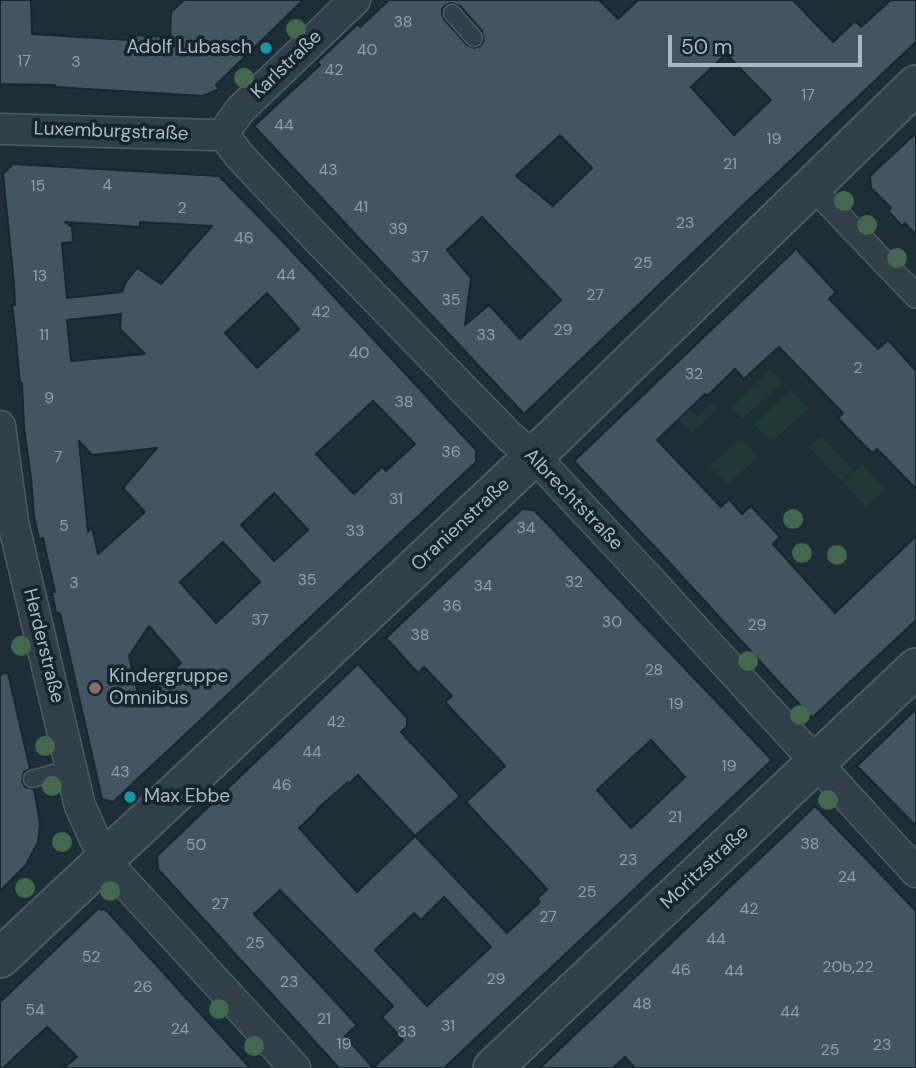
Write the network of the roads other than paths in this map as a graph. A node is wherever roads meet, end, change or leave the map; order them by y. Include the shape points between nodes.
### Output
1 (355, 0) edge
2 (452, 13) dead end
3 (474, 38) dead end
4 (916, 85) edge
5 (0, 129) edge
6 (223, 134) junction
7 (811, 186) junction
8 (916, 296) edge
9 (0, 426) edge
10 (533, 456) junction
11 (7, 523) edge
12 (916, 668) edge
13 (817, 762) junction
14 (72, 768) junction
15 (32, 779) dead end
16 (105, 861) junction
17 (916, 872) edge
18 (0, 958) edge
19 (295, 1068) edge
20 (493, 1068) edge

1 - 6 street, Karlstraße via 240,110
2 - 3 lane
4 - 7 street, Oranienstraße
5 - 6 street, Luxemburgstraße
6 - 10 street, Albrechtstraße via 393,317
7 - 8 street
7 - 10 street, Oranienstraße
9 - 11 street, Herderstraße
10 - 13 street, Albrechtstraße
10 - 16 street, Oranienstraße
11 - 14 street, Herderstraße
12 - 13 street, Moritzstraße
13 - 17 street, Albrechtstraße
13 - 20 street, Moritzstraße
14 - 15 lane
14 - 16 street, Herderstraße via 80,806
16 - 18 street, Oranienstraße
16 - 19 street, Herderstraße

